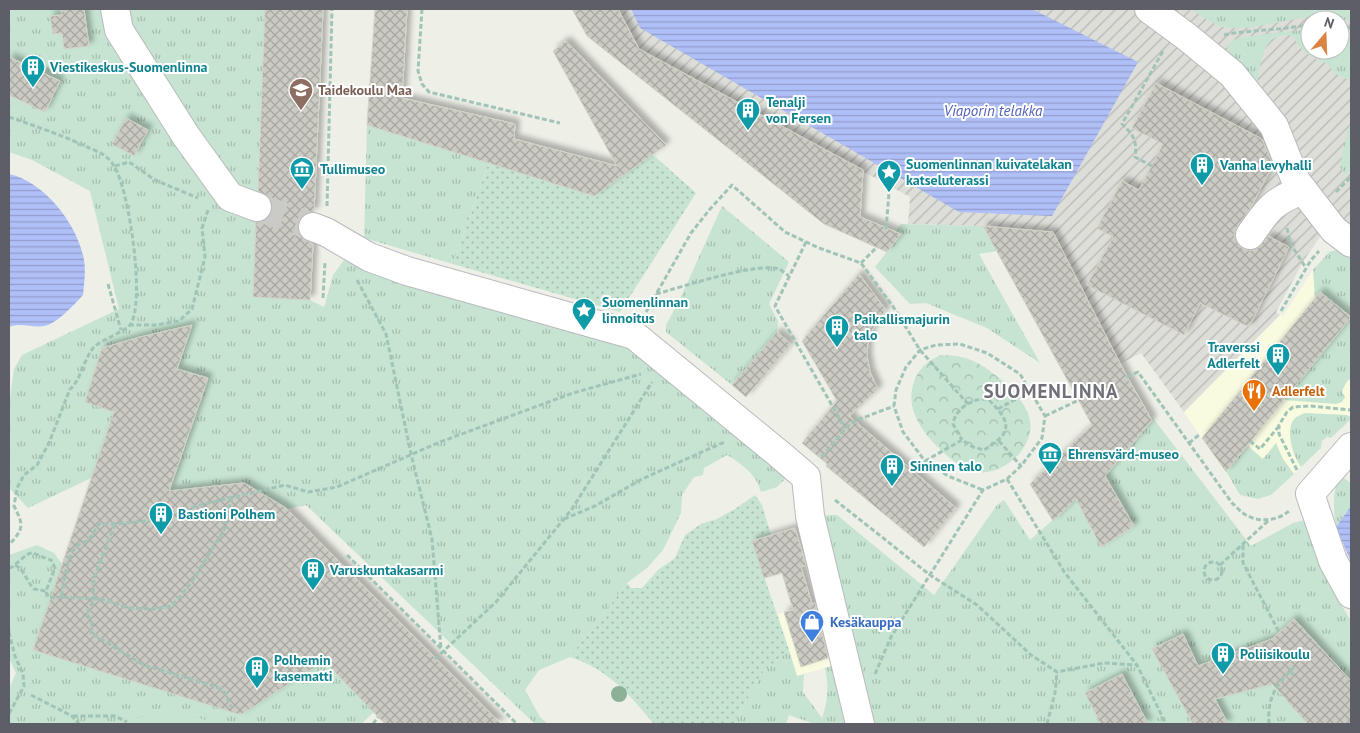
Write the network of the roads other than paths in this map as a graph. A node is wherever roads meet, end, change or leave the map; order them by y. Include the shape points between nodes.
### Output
1 (116, 9) edge
2 (1148, 9) edge
3 (1295, 193) junction
4 (257, 207) tunnel mouth
5 (320, 230) tunnel mouth
6 (1250, 235) dead end
7 (1343, 236) edge
8 (1351, 447) edge
9 (1351, 594) edge
10 (859, 719) edge

1 - 4 lane via 119,30 186,136 230,197
2 - 3 lane via 1232,74 1274,126 1296,181
3 - 6 lane via 1267,211
3 - 7 lane
5 - 10 lane via 369,257 407,271 634,334 806,477 810,516
8 - 9 lane via 1310,494 1333,561

